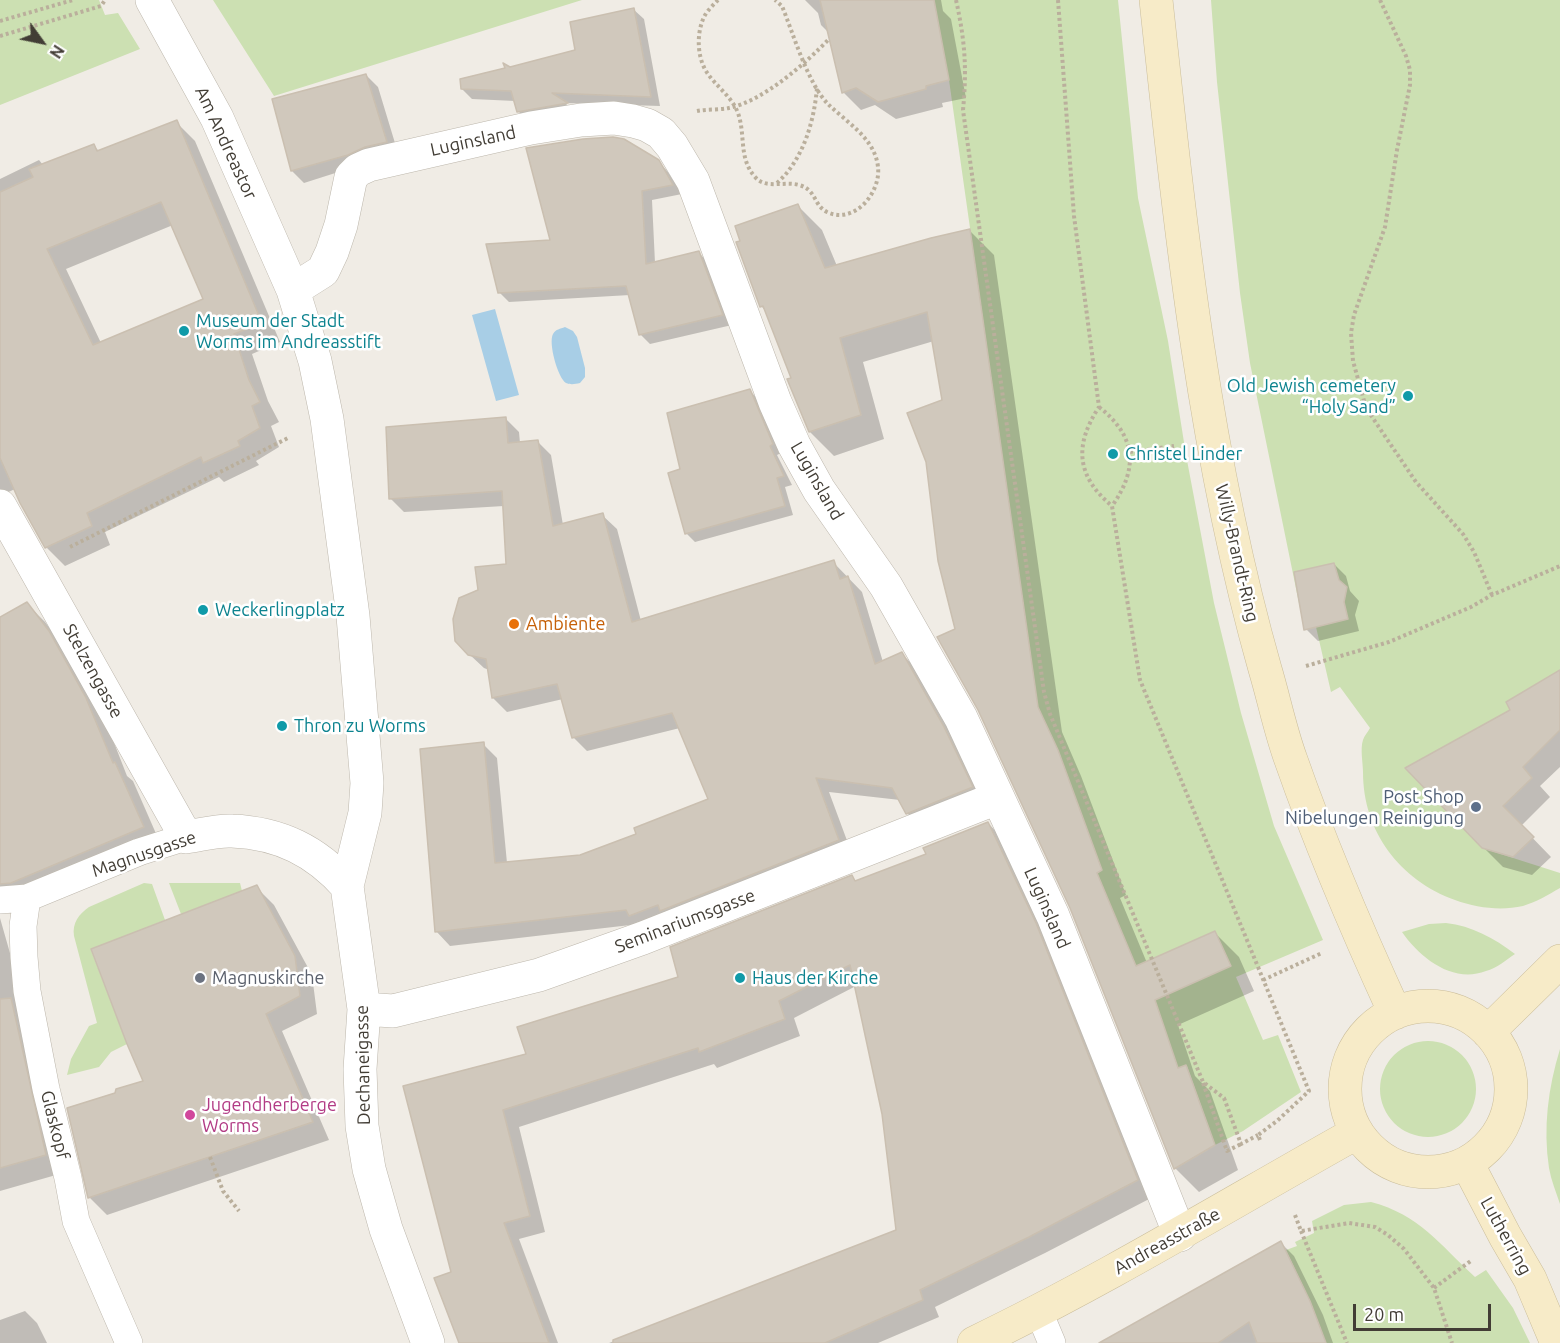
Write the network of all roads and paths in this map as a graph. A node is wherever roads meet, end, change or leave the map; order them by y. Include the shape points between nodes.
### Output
1 (73, 0) edge
2 (105, 0) edge
3 (152, 0) edge
4 (718, 0) edge
5 (775, 0) edge
6 (956, 0) edge
7 (1058, 0) edge
8 (1156, 0) edge
9 (1380, 0) edge
10 (0, 21) edge
11 (0, 36) edge
12 (829, 39) dead end
13 (805, 62) junction
14 (817, 88) junction
15 (734, 106) junction
16 (661, 133) junction
17 (776, 184) junction
18 (293, 290) junction
19 (1099, 407) junction
20 (327, 419) junction
21 (1, 506) edge
22 (1112, 506) junction
23 (34, 565) junction
24 (1560, 566) edge
25 (1491, 595) junction
26 (1267, 676) junction
27 (997, 798) junction
28 (186, 837) junction
29 (347, 886) junction
30 (27, 898) junction
31 (0, 900) edge
32 (1360, 937) junction
33 (1560, 961) edge
34 (1263, 980) junction
35 (364, 1009) junction
36 (1395, 1013) junction
37 (1488, 1032) junction
38 (1203, 1082) junction
39 (1356, 1133) junction
40 (1258, 1135) junction
41 (1240, 1144) junction
42 (210, 1157) dead end
43 (1467, 1162) junction
44 (1280, 1176) junction
45 (239, 1210) dead end
46 (1301, 1231) junction
47 (1180, 1235) junction
48 (1039, 1312) junction
49 (129, 1343) edge
50 (428, 1343) edge
51 (974, 1343) edge
52 (1052, 1343) edge
53 (1347, 1343) edge
54 (1452, 1343) edge
55 (1557, 1343) edge

1 - 10 path
2 - 11 path via 101,6
3 - 18 street, Am Andreastor via 217,118
4 - 15 path via 699,29 699,52 706,72
5 - 13 path via 782,6
6 - 38 path via 967,75 963,110 1044,692
7 - 19 path via 1074,216
8 - 26 street, Willy-Brandt-Ring via 1194,322 1228,520
9 - 25 path via 1406,56 1410,85 1385,227 1354,315 1353,361 1366,408 1416,482 1463,534
12 - 13 path
13 - 14 path
13 - 15 path via 768,90
14 - 17 path via 811,123 798,155 787,175
14 - 17 path via 875,154 878,179 872,195 864,205 839,215 819,207 813,192 800,185
15 - 16 path via 686,113 671,121
15 - 17 path via 749,170 758,180
16 - 18 street, Luginsland via 633,121 581,120 369,165 351,177 341,225 323,271
16 - 27 street, Luginsland via 693,181 794,445 819,490 886,586 961,718
18 - 20 street via 315,361
19 - 22 path via 1088,424 1082,459 1097,493
19 - 22 path via 1125,434 1131,452 1124,490
20 - 23 path
20 - 29 street via 353,616 367,783 365,813
21 - 23 street, Stelzengasse
22 - 34 path via 1140,680
23 - 28 street, Stelzengasse
24 - 25 path
25 - 26 path via 1471,608 1389,642
26 - 32 street, Willy-Brandt-Ring via 1290,758
27 - 35 street, Seminariumsgasse via 539,975 393,1011
27 - 47 street, Luginsland via 1053,916
28 - 29 street, Magnusgasse via 230,831 261,834 293,844 316,857
28 - 30 lane, Magnusgasse
29 - 35 street, Dechaneigasse
30 - 31 lane, Magnusgasse
30 - 49 lane, Glaskopf via 23,926 27,991 76,1221
32 - 34 path
32 - 36 street, Willy-Brandt-Ring
33 - 37 street
34 - 40 path via 1309,1091
35 - 50 street, Dechaneigasse via 360,1100 369,1168 386,1229
36 - 37 street via 1428,1006 1445,1008 1476,1021
36 - 39 street via 1366,1033 1348,1064 1344,1099
37 - 43 street via 1506,1061 1511,1095 1497,1134
38 - 41 path via 1224,1098
38 - 41 path via 1227,1151
39 - 43 street via 1381,1159 1415,1172 1450,1170
39 - 44 street, Andreasstraße
40 - 41 path
40 - 44 path
42 - 45 path via 223,1191
43 - 55 street, Lutherring via 1530,1279
44 - 46 path
44 - 47 street, Andreasstraße
46 - 53 path
46 - 54 path via 1348,1223 1375,1227 1388,1235 1434,1288
47 - 48 street, Andreasstraße
48 - 51 street, Andreasstraße
48 - 52 lane

